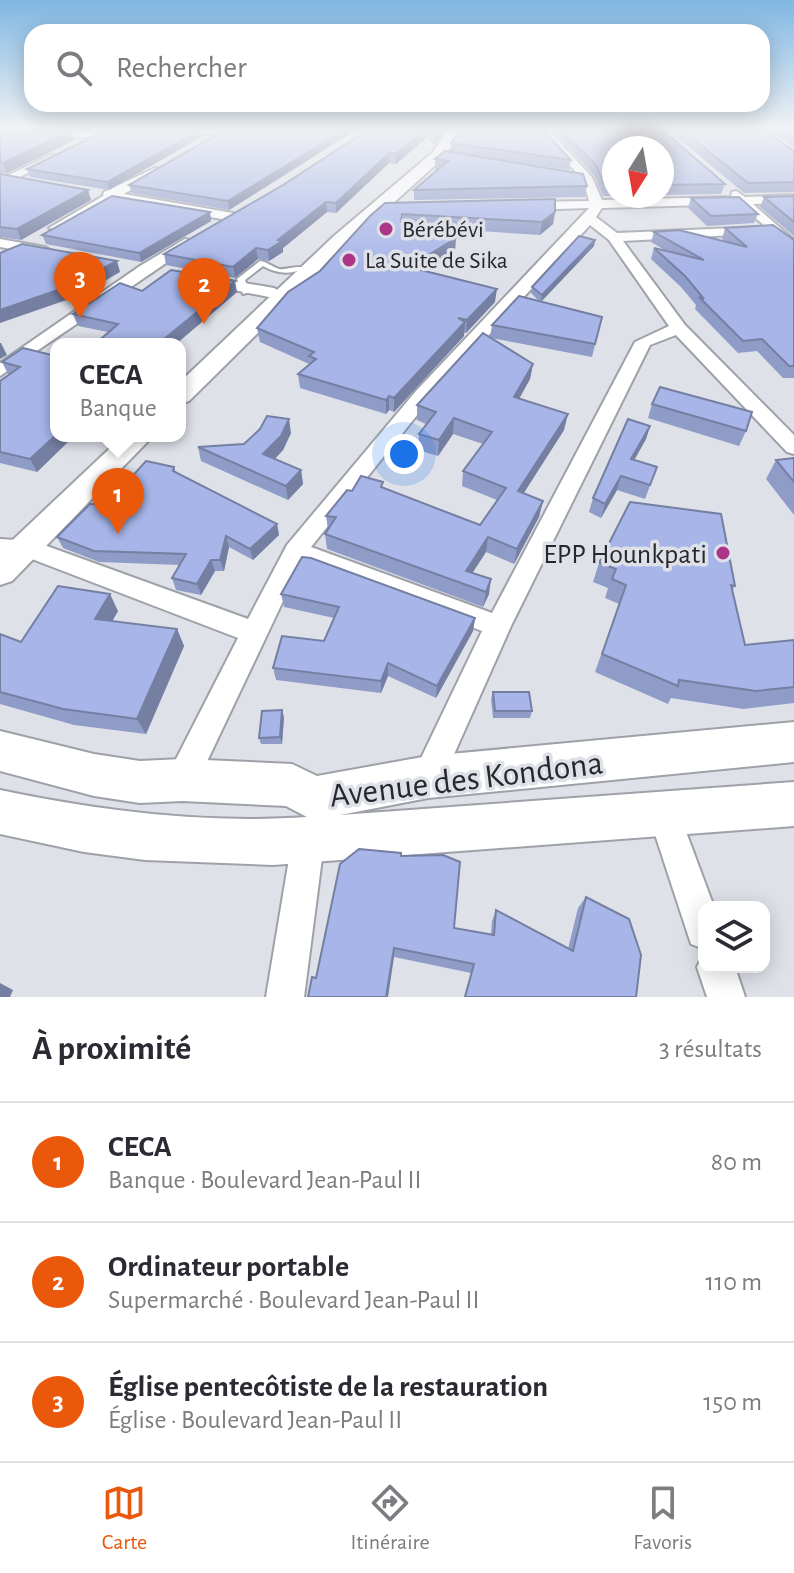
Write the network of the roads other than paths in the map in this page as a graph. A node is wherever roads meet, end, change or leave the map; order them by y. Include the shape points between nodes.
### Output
1 (151, 174) edge
2 (398, 174) edge
3 (425, 174) edge
4 (576, 174) edge
5 (3, 180) edge
6 (720, 182) edge
7 (38, 184) edge
8 (97, 193) dead end
9 (112, 195) junction
10 (794, 199) edge
11 (741, 201) junction
12 (518, 206) edge
13 (593, 212) junction
14 (774, 229) junction
15 (48, 233) edge
16 (614, 237) junction
17 (0, 243) edge
18 (29, 244) junction
19 (794, 247) edge
20 (53, 253) edge
21 (0, 261) edge
22 (137, 268) junction
23 (301, 268) junction
24 (275, 292) junction
25 (679, 328) junction
26 (0, 371) edge
27 (186, 378) edge
28 (186, 390) edge
29 (120, 442) edge
30 (132, 442) edge
31 (794, 447) edge
32 (295, 551) junction
33 (6, 555) edge
34 (498, 626) junction
35 (256, 633) junction
36 (794, 742) edge
37 (0, 751) edge
38 (428, 777) junction
39 (182, 780) junction
40 (794, 804) edge
41 (0, 812) edge
42 (665, 816) junction
43 (311, 819) junction
44 (698, 913) edge
45 (718, 973) edge
46 (285, 997) edge
47 (726, 997) edge

1 - 9 street
2 - 23 main road
3 - 28 main road
4 - 13 street
5 - 7 street
6 - 11 street
8 - 9 street
9 - 15 street
9 - 22 street via 239,213
10 - 11 street
11 - 13 street
11 - 14 street
12 - 13 street
13 - 16 street
13 - 32 street via 435,382
14 - 16 street
14 - 19 street
16 - 25 street
17 - 18 street
18 - 20 street
18 - 21 street
22 - 24 street
22 - 26 street
23 - 24 main road
23 - 24 lane via 278,271 263,263 241,279 244,292
24 - 27 main road
25 - 31 street
25 - 34 street via 643,342
29 - 33 main road
30 - 33 main road
32 - 34 street
32 - 35 street
33 - 35 street
34 - 38 street
35 - 39 street
36 - 38 main road, Avenue des Kondona
37 - 39 main road, Avenue des Kondona via 94,775 140,782
38 - 43 main road, Avenue des Kondona
39 - 43 main road, Avenue des Kondona via 292,785
40 - 42 main road, Avenue des Kondona
41 - 43 main road, Avenue des Kondona via 145,837 273,842
42 - 43 main road, Avenue des Kondona
42 - 44 street
43 - 46 street
45 - 47 street

